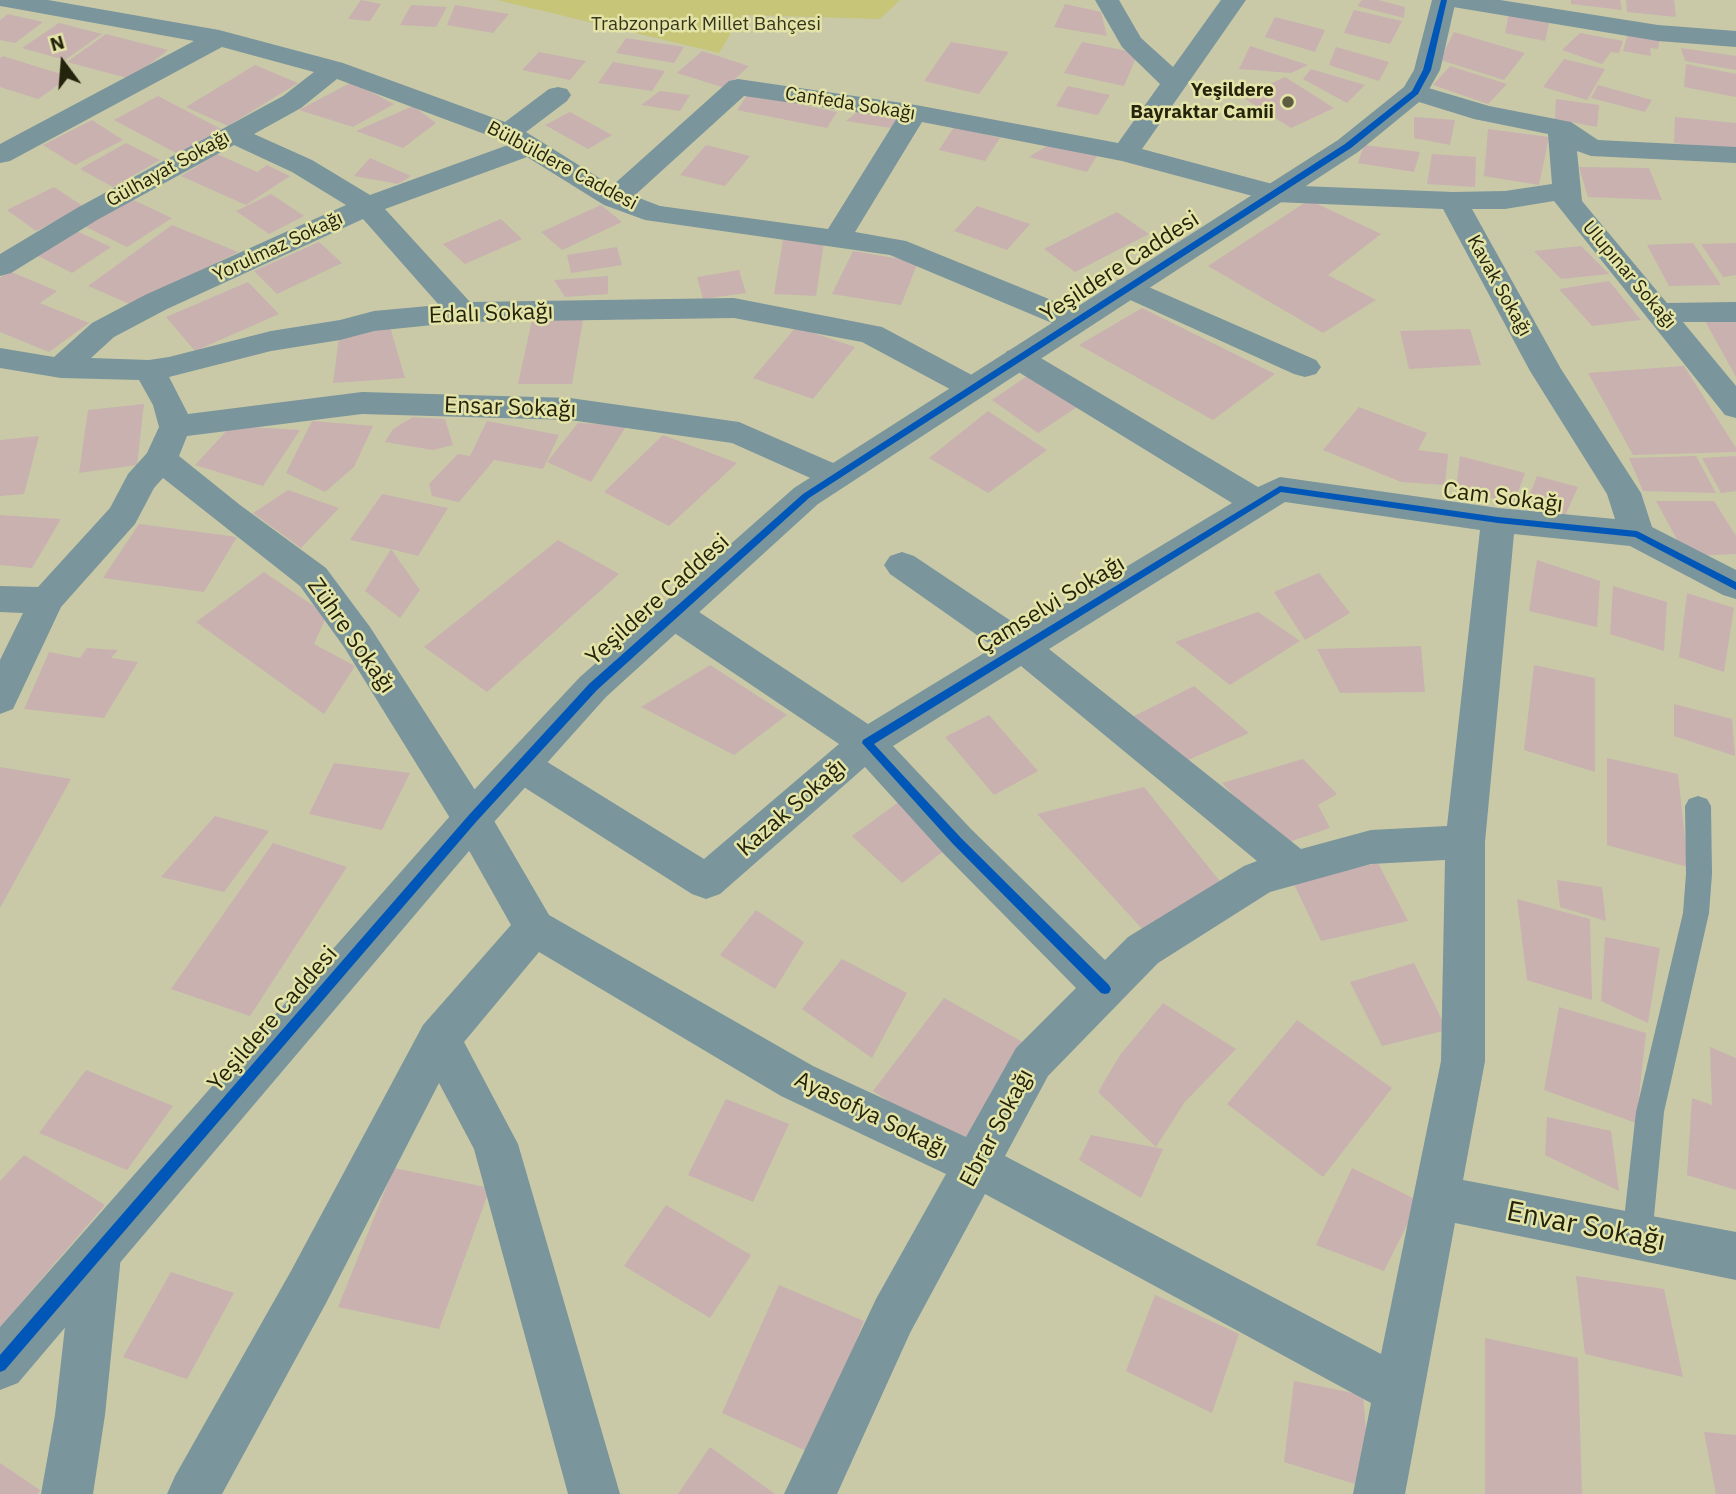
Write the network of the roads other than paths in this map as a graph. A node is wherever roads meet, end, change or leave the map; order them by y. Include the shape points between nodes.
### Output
1 (6, 0) edge
2 (1107, 0) edge
3 (1234, 0) edge
4 (1444, 0) edge
5 (1453, 0) edge
6 (219, 38) junction
7 (1736, 39) edge
8 (334, 69) junction
9 (1174, 83) junction
10 (1415, 92) junction
11 (558, 95) dead end
12 (916, 113) junction
13 (1561, 128) junction
14 (233, 134) junction
15 (518, 140) junction
16 (1125, 153) junction
17 (0, 155) edge
18 (1736, 155) edge
19 (1567, 190) junction
20 (1275, 193) junction
21 (614, 199) junction
22 (1453, 201) junction
23 (367, 206) junction
24 (836, 239) junction
25 (0, 267) edge
26 (1128, 287) junction
27 (462, 312) junction
28 (1736, 312) edge
29 (1661, 313) junction
30 (1075, 321) junction
31 (0, 358) edge
32 (1017, 358) junction
33 (61, 368) junction
34 (1305, 368) dead end
35 (149, 370) junction
36 (972, 388) junction
37 (1736, 407) edge
38 (168, 443) junction
39 (835, 477) junction
40 (1258, 503) junction
41 (1498, 520) junction
42 (1637, 534) junction
43 (902, 565) dead end
44 (1736, 586) edge
45 (0, 599) edge
46 (47, 600) junction
47 (674, 614) junction
48 (1022, 647) junction
49 (0, 699) edge
50 (867, 743) junction
51 (522, 766) junction
52 (1698, 806) dead end
53 (472, 819) junction
54 (1465, 842) junction
55 (1296, 869) junction
56 (534, 928) junction
57 (1105, 989) junction
58 (439, 1038) junction
59 (976, 1166) junction
60 (1436, 1198) junction
61 (1637, 1237) junction
62 (97, 1255) junction
63 (1736, 1256) edge
64 (0, 1365) edge
65 (1399, 1390) junction
66 (67, 1494) edge
67 (193, 1494) edge
68 (594, 1494) edge
69 (810, 1494) edge
70 (1380, 1494) edge

1 - 6 street, Bülbüldere Caddesi
2 - 9 street via 1131,42
3 - 9 street
4 - 10 street, Yeşildere Caddesi via 1427,70
5 - 7 street via 1658,33
6 - 8 street, Bülbüldere Caddesi
6 - 17 street
8 - 14 street, Gülhayat Sokağı via 292,102
8 - 15 street, Bülbüldere Caddesi
9 - 16 street
10 - 13 street via 1484,113
10 - 20 street, Yeşildere Caddesi via 1348,146
11 - 15 street
12 - 16 street, Canfeda Sokağı
12 - 21 street, Canfeda Sokağı via 738,87
12 - 24 street
13 - 18 street via 1591,148
13 - 19 street, Ulupınar Sokağı
14 - 23 street, Yorulmaz Sokağı via 302,166
14 - 25 street, Gülhayat Sokağı
15 - 21 street, Bülbüldere Caddesi
15 - 23 street
16 - 20 street, Canfeda Sokağı
19 - 22 street, Kavak Sokağı via 1506,200
19 - 29 street, Ulupınar Sokağı via 1568,202
20 - 22 street, Kavak Sokağı
20 - 26 street, Yeşildere Caddesi
21 - 24 street, Bülbüldere Caddesi via 654,214
22 - 42 street, Kavak Sokağı via 1546,371 1623,493
23 - 27 street
23 - 33 street, Yorulmaz Sokağı via 103,330
24 - 30 street, Bülbüldere Caddesi via 896,247
26 - 30 street, Yeşildere Caddesi
26 - 34 street
27 - 35 street, Edalı Sokağı via 374,321
27 - 36 street, Edalı Sokağı via 734,308 871,334
28 - 29 street
29 - 37 street, Ulupınar Sokağı
30 - 32 street, Yeşildere Caddesi
31 - 33 street, Edalı Sokağı
32 - 36 street, Yeşildere Caddesi
32 - 40 street
33 - 35 street, Edalı Sokağı
35 - 38 street via 169,405
36 - 39 street, Yeşildere Caddesi
38 - 39 street, Ensar Sokağı via 362,403 570,409 739,433
38 - 46 street via 122,515
38 - 53 street, Zühre Sokağı via 229,514 313,577 357,637
39 - 47 street, Yeşildere Caddesi via 806,496
40 - 41 street, Cam Sokağı via 1280,489
40 - 48 street, Çamselvi Sokağı
41 - 42 street, Cam Sokağı
41 - 54 street
42 - 44 street, Cam Sokağı
43 - 48 street
45 - 46 street
46 - 49 street
47 - 50 street, Kazak Sokağı
47 - 51 street, Yeşildere Caddesi via 593,687
48 - 50 street, Çamselvi Sokağı
48 - 55 street
50 - 51 street, Kazak Sokağı via 706,882
50 - 57 street
51 - 53 street, Yeşildere Caddesi
52 - 61 lane via 1696,913 1650,1112
53 - 56 street, Zühre Sokağı
53 - 62 street, Yeşildere Caddesi
54 - 55 street, Ebrar Sokağı via 1371,848
54 - 60 street via 1463,1061
55 - 57 street, Ebrar Sokağı via 1258,878 1143,950
56 - 58 street
56 - 59 street, Ayasofya Sokağı via 797,1082
57 - 59 street, Ebrar Sokağı via 1032,1062
58 - 67 street
58 - 68 street via 495,1144
59 - 65 street, Ayasofya Sokağı
59 - 69 street, Ebrar Sokağı via 893,1317
60 - 61 street, Envar Sokağı
60 - 65 street
61 - 63 street, Envar Sokağı
62 - 64 street, Yeşildere Caddesi
62 - 66 street
65 - 70 street

